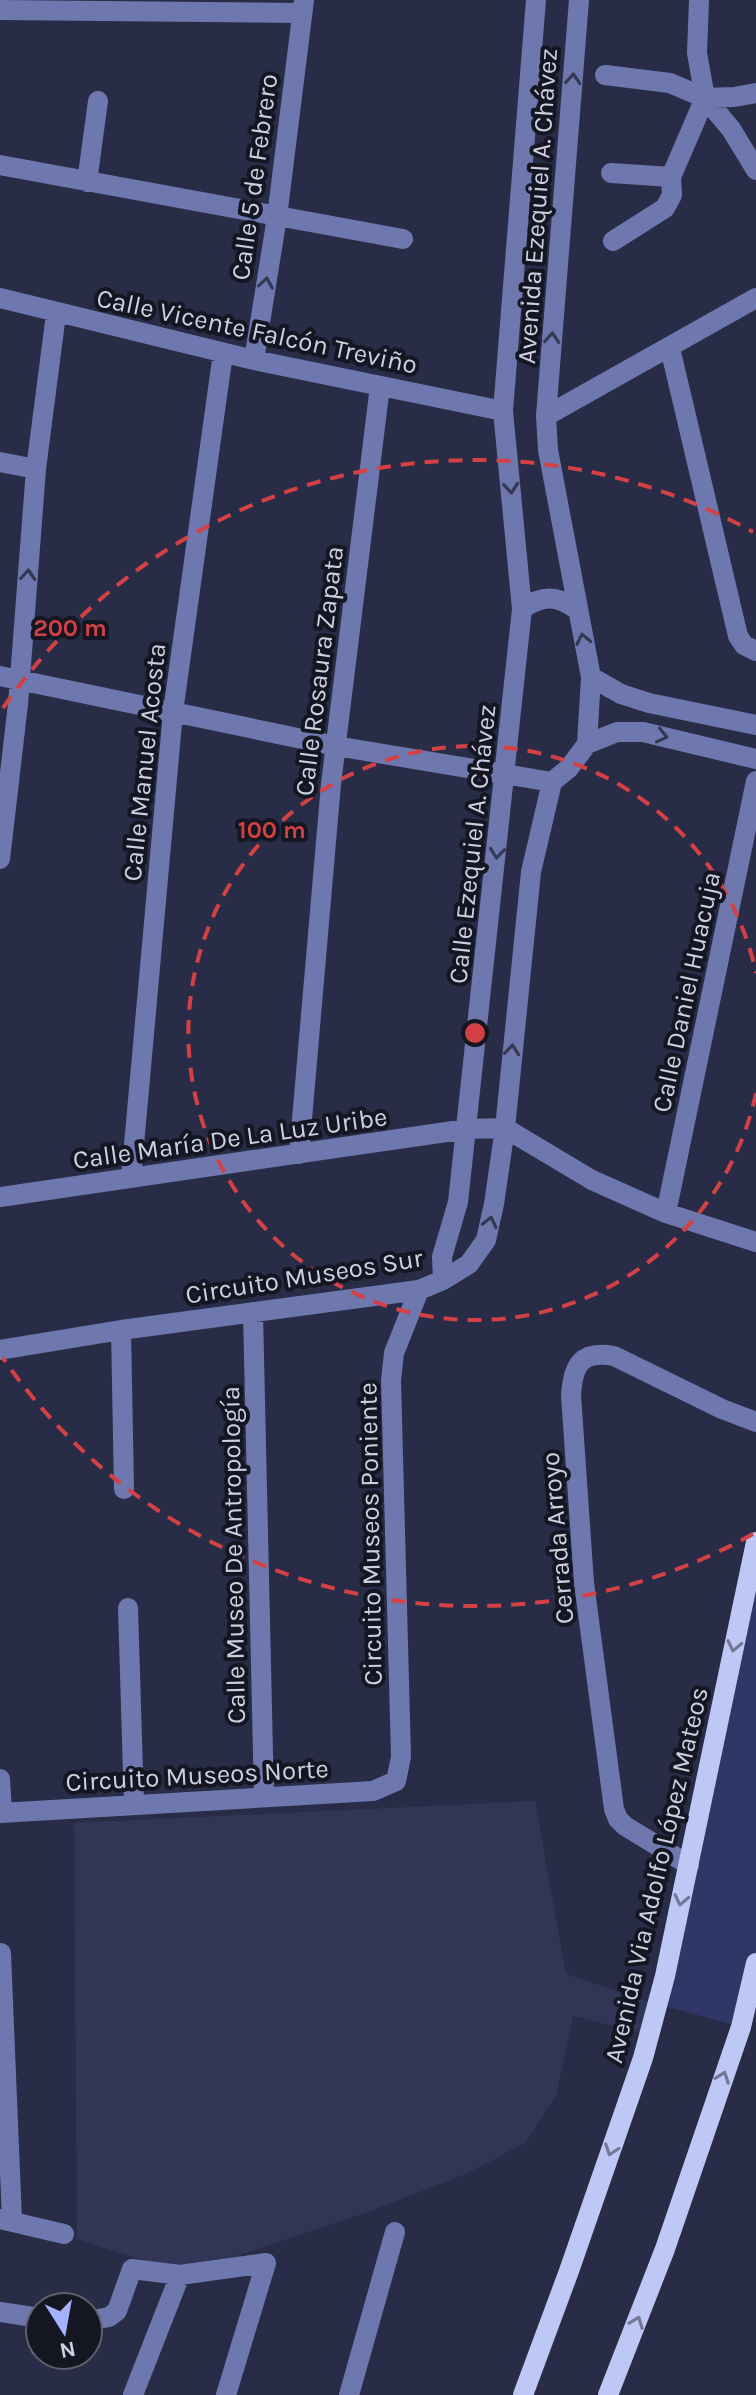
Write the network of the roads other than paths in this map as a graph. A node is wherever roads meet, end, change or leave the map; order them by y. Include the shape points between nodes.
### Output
1 (536, 0) edge
2 (579, 0) edge
3 (699, 0) edge
4 (47, 5) edge
5 (128, 6) edge
6 (303, 7) edge
7 (0, 10) edge
8 (605, 75) dead end
9 (756, 93) edge
10 (705, 98) junction
11 (98, 101) dead end
12 (0, 165) edge
13 (756, 170) edge
14 (611, 173) dead end
15 (671, 177) junction
16 (87, 182) junction
17 (277, 217) junction
18 (403, 239) dead end
19 (613, 241) dead end
20 (0, 298) edge
21 (756, 298) edge
22 (56, 314) junction
23 (670, 348) junction
24 (223, 353) junction
25 (254, 360) junction
26 (380, 386) junction
27 (503, 411) junction
28 (546, 416) junction
29 (0, 462) edge
30 (36, 469) junction
31 (522, 609) junction
32 (576, 609) junction
33 (756, 651) edge
34 (591, 677) junction
35 (10, 678) edge
36 (173, 712) junction
37 (756, 725) edge
38 (587, 744) junction
39 (336, 746) junction
40 (756, 759) edge
41 (506, 776) junction
42 (756, 781) edge
43 (552, 782) junction
44 (0, 859) edge
45 (505, 1128) junction
46 (467, 1129) junction
47 (299, 1154) junction
48 (131, 1178) junction
49 (0, 1197) edge
50 (666, 1213) junction
51 (756, 1242) edge
52 (443, 1280) junction
53 (419, 1290) junction
54 (253, 1312) junction
55 (121, 1330) junction
56 (0, 1350) edge
57 (756, 1422) edge
58 (124, 1489) dead end
59 (756, 1542) edge
60 (128, 1608) dead end
61 (0, 1779) edge
62 (396, 1781) joint
63 (264, 1797) junction
64 (134, 1805) junction
65 (1, 1813) edge
66 (689, 1865) junction
67 (1, 1953) edge
68 (756, 1963) edge
69 (6, 2220) edge
70 (395, 2232) dead end
71 (64, 2234) dead end
72 (180, 2275) junction
73 (0, 2312) edge
74 (24, 2316) edge
75 (104, 2318) edge
76 (133, 2395) edge
77 (226, 2395) edge
78 (349, 2395) edge
79 (523, 2395) edge
80 (608, 2395) edge

1 - 27 street, Avenida Ezequiel A. Chávez
28 -> 2 street, Avenida Ezequiel A. Chávez
3 - 10 street via 697,53
4 - 5 street
4 - 7 street
5 - 6 street
6 - 17 street, Calle 5 de Febrero
8 - 10 street via 670,83
9 - 10 street
10 - 13 street
10 - 15 street
11 - 16 street
12 - 16 street
14 - 15 street
15 - 19 street via 672,195 665,208
16 - 17 street
17 - 18 street
25 -> 17 street, Calle 5 de Febrero
20 - 22 street, Calle Vicente Falcón Treviño
21 - 23 street
22 - 24 street, Calle Vicente Falcón Treviño
22 - 30 street
23 - 28 street
23 - 33 street via 738,636
24 - 25 street, Calle Vicente Falcón Treviño
24 - 36 street, Calle Manuel Acosta
25 - 26 street, Calle Vicente Falcón Treviño
26 - 27 street, Calle Vicente Falcón Treviño
26 - 39 street, Calle Rosaura Zapata
27 -> 31 street, Calle Ezequiel A. Chávez
28 - 32 street
29 - 30 street
35 -> 30 street
31 - 32 street via 549,597
31 - 41 street, Calle Ezequiel A. Chávez
34 -> 32 street
34 - 37 street via 649,703
34 - 38 street
35 - 36 street
35 - 44 street
36 - 39 street
36 - 48 street, Calle Manuel Acosta
38 -> 40 street via 617,732 643,732
38 - 43 street
39 - 41 street
39 - 47 street, Calle Rosaura Zapata
41 - 43 street
41 -> 46 street, Calle Ezequiel A. Chávez
42 - 50 street, Calle Daniel Huacuja
45 -> 43 street via 531,872
45 - 46 street, Calle María De La Luz Uribe
45 - 50 street via 592,1180
52 -> 45 street, Circuito Museos Sur via 469,1264 486,1240
46 - 47 street, Calle María De La Luz Uribe
46 - 52 street, Calle Ezequiel A. Chávez via 458,1202 442,1257
47 - 48 street, Calle María De La Luz Uribe
48 - 49 street, Calle María De La Luz Uribe
50 - 51 street
52 - 53 street, Circuito Museos Sur
53 - 54 street, Circuito Museos Sur
53 - 62 street, Circuito Museos Poniente via 394,1353 391,1380 401,1757
54 - 55 street, Circuito Museos Sur
54 - 63 street, Calle Museo De Antropología
55 - 56 street, Circuito Museos Sur
55 - 58 street
57 - 66 street, Cerrada Arroyo via 614,1356 587,1357 577,1364 572,1379 584,1583 614,1809 625,1826
59 -> 66 main road, Avenida Via Adolfo López Mateos
60 - 64 street
61 - 65 street
62 - 63 street, Circuito Museos Norte via 373,1791
63 - 64 street, Circuito Museos Norte
64 - 65 street, Circuito Museos Norte
66 -> 79 main road, Avenida Via Adolfo López Mateos via 643,2058
67 - 69 street
80 -> 68 main road via 665,2249 741,2027
69 - 71 street
70 - 78 street
72 - 75 street via 132,2269 117,2311
72 - 76 street
72 - 77 street via 266,2263
73 - 74 street

